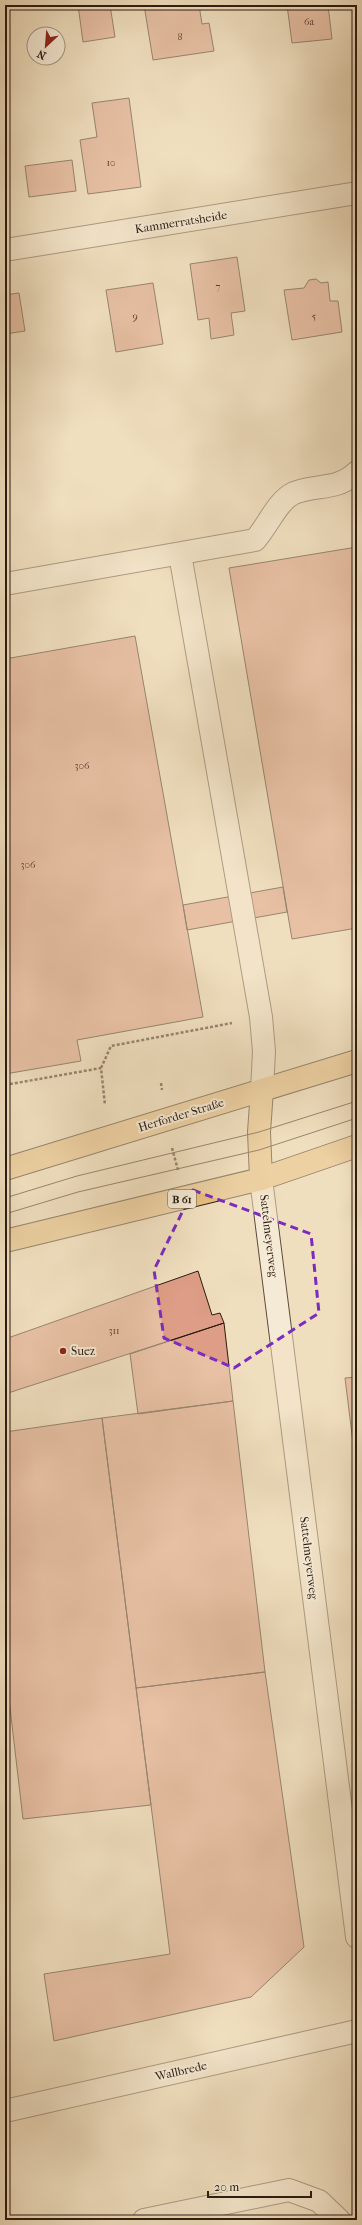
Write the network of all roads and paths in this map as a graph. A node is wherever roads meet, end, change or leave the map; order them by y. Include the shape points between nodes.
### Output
1 (357, 193) edge
2 (5, 250) edge
3 (357, 472) edge
4 (180, 554) junction
5 (5, 584) edge
6 (261, 1017) junction
7 (357, 1060) edge
8 (101, 1068) junction
9 (161, 1083) dead end
10 (5, 1085) edge
11 (262, 1090) junction
12 (106, 1105) dead end
13 (166, 1119) junction
14 (357, 1146) edge
15 (5, 1169) edge
16 (261, 1179) junction
17 (185, 1198) junction
18 (5, 1241) edge
19 (357, 1937) edge
20 (357, 2031) edge
21 (5, 2111) edge
22 (144, 2220) edge
23 (339, 2220) edge

1 - 2 street, Kammerratsheide
3 - 4 street via 349,479 333,486 293,494 279,507 265,530 255,540
4 - 5 street
4 - 6 street
6 - 8 path via 111,1046
6 - 11 street via 264,1051
7 - 11 main road, Herforder Straße
8 - 10 path
8 - 12 path
9 - 13 path
11 - 13 main road, Herforder Straße
11 - 16 main road via 259,1132
13 - 15 main road, Herforder Straße
13 - 17 path
14 - 16 main road, B 61
16 - 17 main road, B 61
16 - 19 street, Sattelmeyerweg
17 - 18 main road, B 61
20 - 21 street, Wallbrede
22 - 23 street via 289,2190 319,2201

